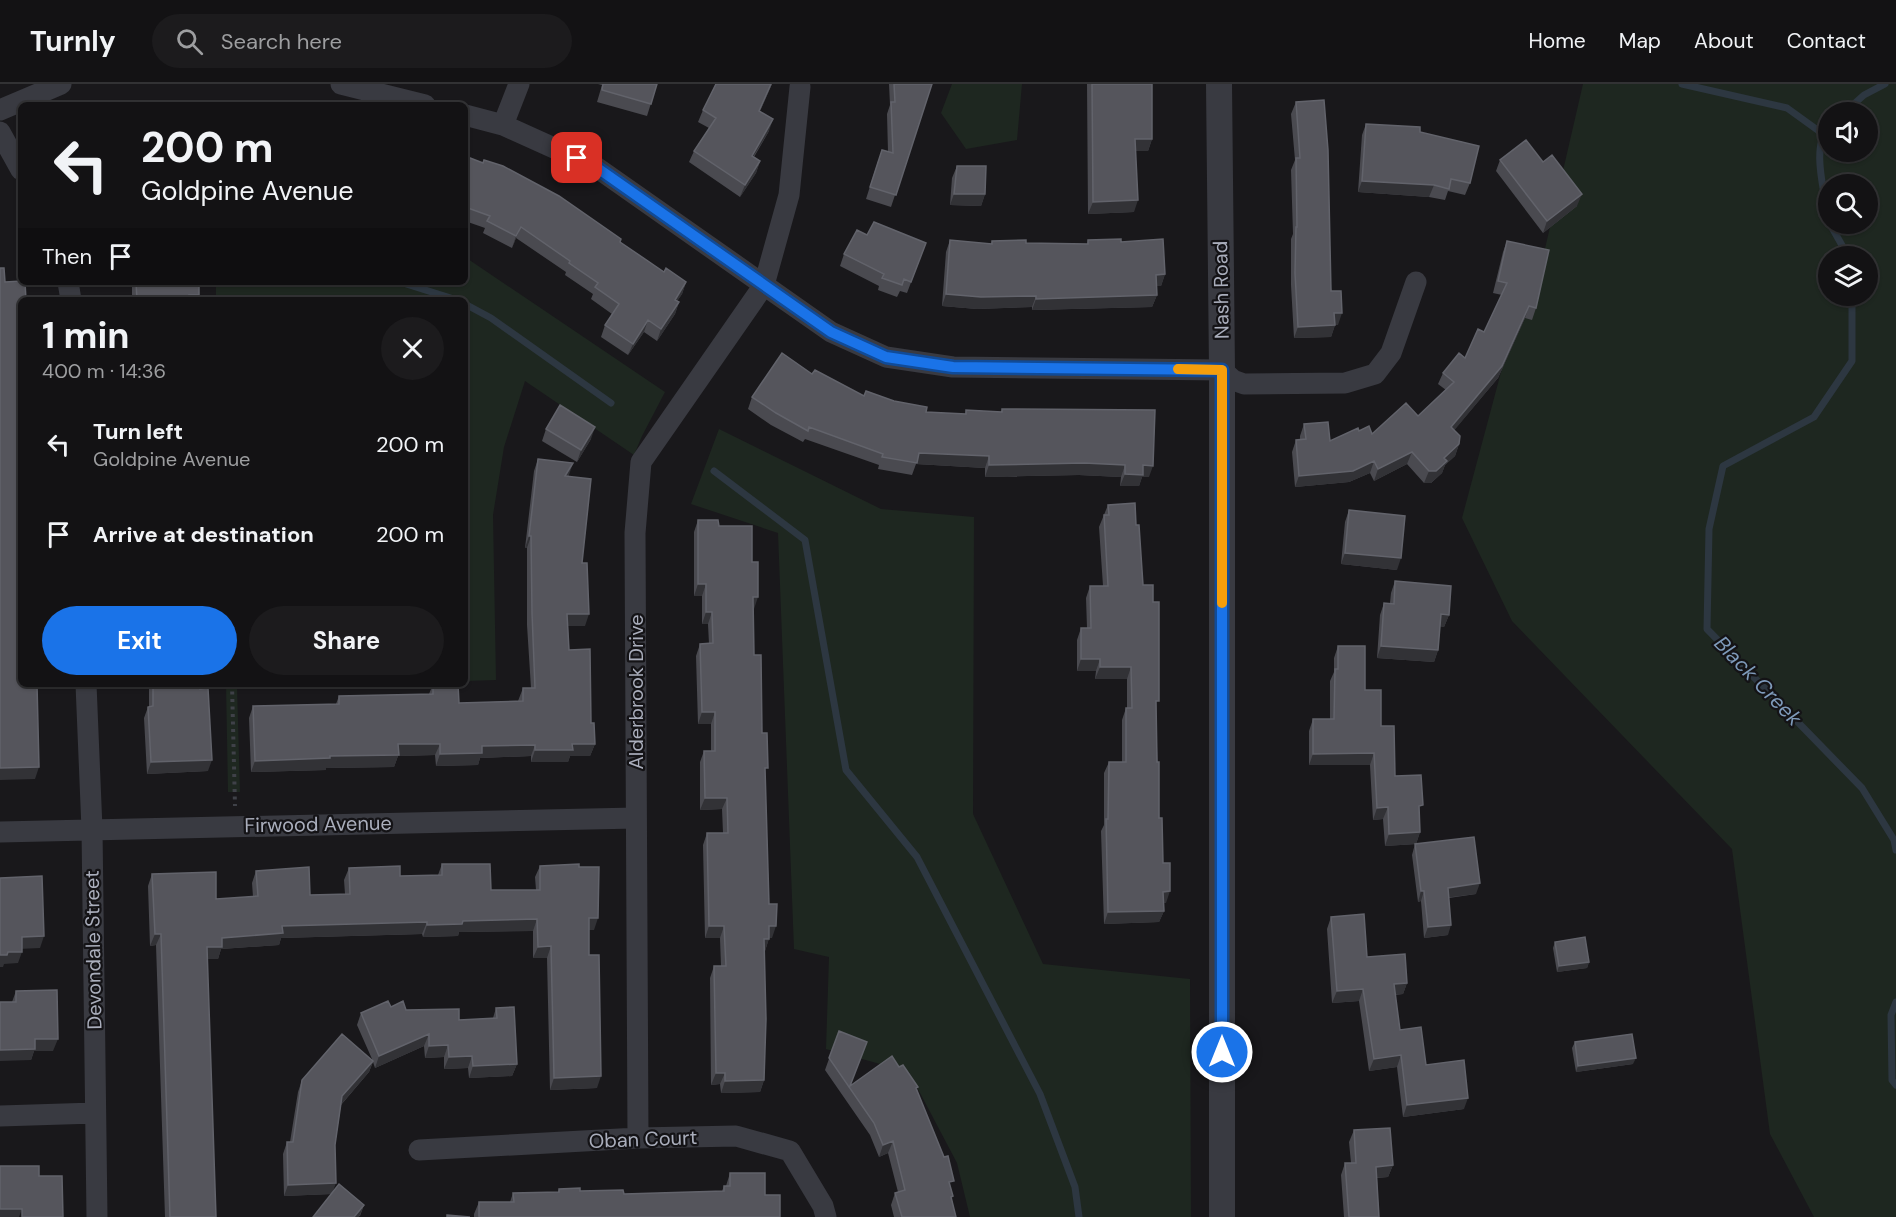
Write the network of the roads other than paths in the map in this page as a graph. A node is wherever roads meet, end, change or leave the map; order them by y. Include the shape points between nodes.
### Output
1 (61, 84) edge
2 (341, 84) edge
3 (519, 84) edge
4 (1219, 84) edge
5 (800, 87) dead end
6 (18, 102) edge
7 (19, 102) edge
8 (413, 102) edge
9 (0, 110) edge
10 (468, 116) edge
11 (503, 125) junction
12 (0, 132) edge
13 (18, 165) edge
14 (1416, 282) dead end
15 (764, 285) junction
16 (1222, 370) junction
17 (87, 687) edge
18 (636, 818) junction
19 (92, 829) junction
20 (0, 832) edge
21 (95, 1113) junction
22 (0, 1116) edge
23 (638, 1138) junction
24 (419, 1150) dead end
25 (97, 1217) edge
26 (826, 1217) edge
27 (1222, 1217) edge

1 - 7 street
2 - 8 street
3 - 11 street
4 - 16 street, Nash Road
5 - 15 street, Alderbrook Drive via 789,195
6 - 9 street
10 - 11 street
11 - 15 street via 596,167
12 - 13 street
14 - 16 street via 1391,353 1375,374 1345,383 1244,384
15 - 16 street via 831,332 886,357 953,367
15 - 18 street, Alderbrook Drive via 641,462 635,533
16 - 27 street, Nash Road
17 - 19 street, Devondale Street
18 - 19 street, Firwood Avenue
18 - 23 street, Alderbrook Drive
19 - 20 street, Firwood Avenue
19 - 21 street, Devondale Street
21 - 22 street
21 - 25 street, Devondale Street
23 - 24 street, Oban Court
23 - 26 street, Oban Court via 736,1136 790,1150

